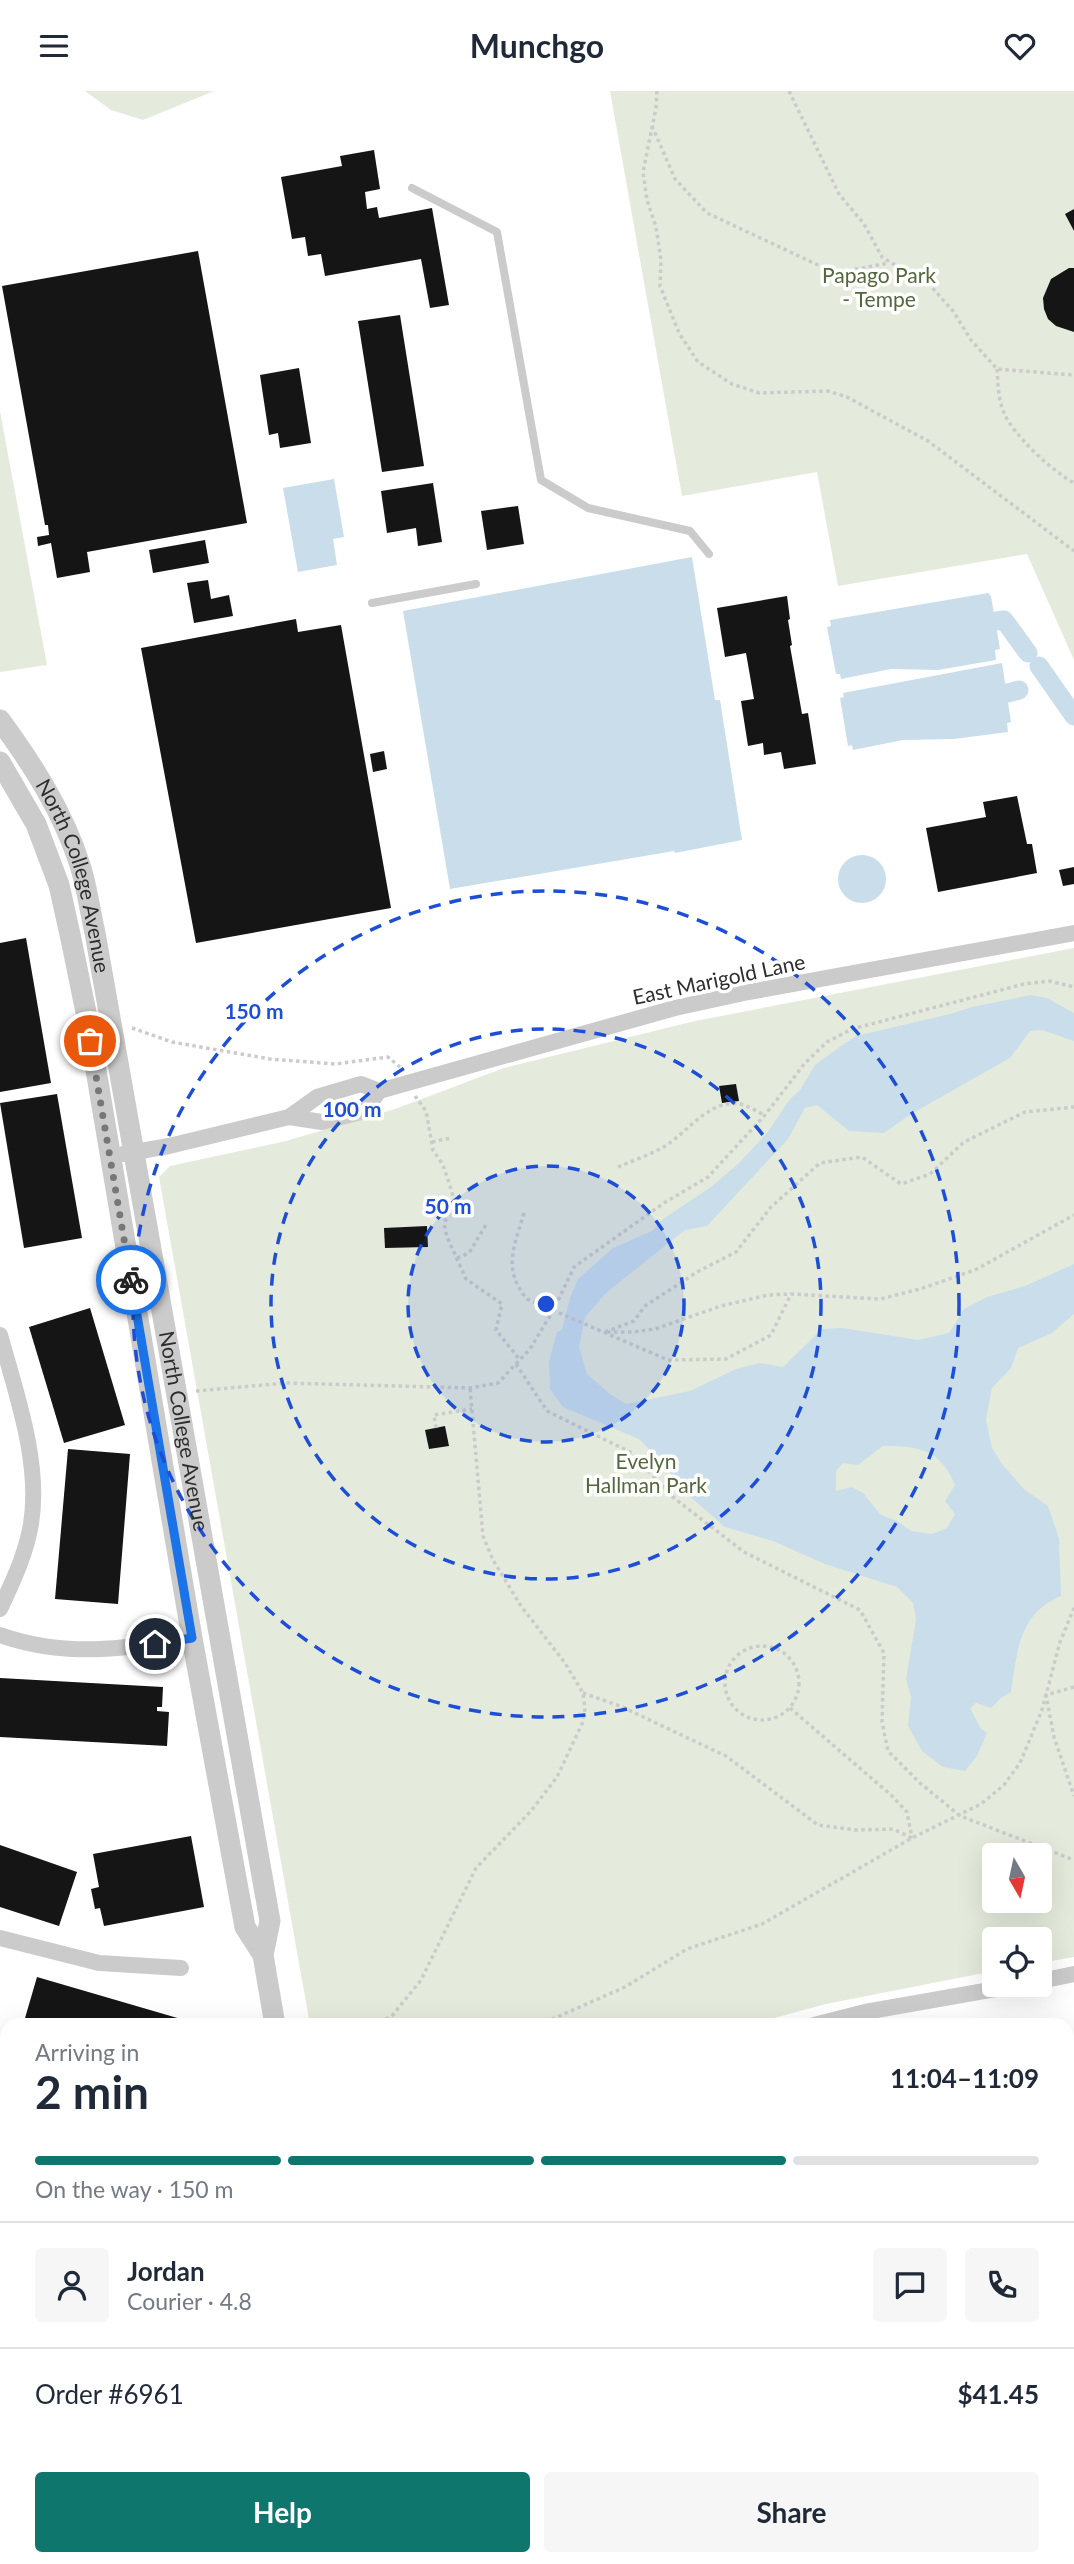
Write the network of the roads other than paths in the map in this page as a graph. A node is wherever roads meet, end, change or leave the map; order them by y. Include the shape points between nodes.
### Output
1 (412, 188) dead end
2 (709, 554) dead end
3 (475, 584) dead end
4 (372, 603) dead end
5 (0, 720) edge
6 (0, 762) edge
7 (1074, 933) edge
8 (379, 1091) junction
9 (289, 1117) junction
10 (135, 1152) junction
11 (110, 1156) junction
12 (0, 1335) edge
13 (0, 1609) edge
14 (0, 1635) edge
15 (192, 1638) junction
16 (0, 1938) edge
17 (263, 1955) junction
18 (181, 1968) dead end
19 (1074, 1975) edge
20 (1052, 1979) edge
21 (982, 1991) edge
22 (274, 2018) edge
23 (841, 2018) edge

1 - 2 lane via 497,232 541,479 588,508 690,531
3 - 4 lane
5 - 10 street, North College Avenue via 59,813 80,866
6 - 11 street, North College Avenue via 36,824 59,885
7 - 8 street, East Marigold Lane via 732,995
8 - 9 street, East Marigold Lane via 361,1084 317,1097
8 - 9 street, East Marigold Lane via 360,1112 322,1122
9 - 10 street, East Marigold Lane
10 - 11 street, East Marigold Lane
10 - 17 street, North College Avenue via 270,1921
11 - 15 street, North College Avenue
12 - 13 street via 22,1415 33,1483 31,1523 21,1564
14 - 15 street via 40,1646 99,1651
15 - 17 street, North College Avenue via 245,1927
16 - 18 street via 99,1963
17 - 22 street, North College Avenue
19 - 20 street
21 - 23 street

